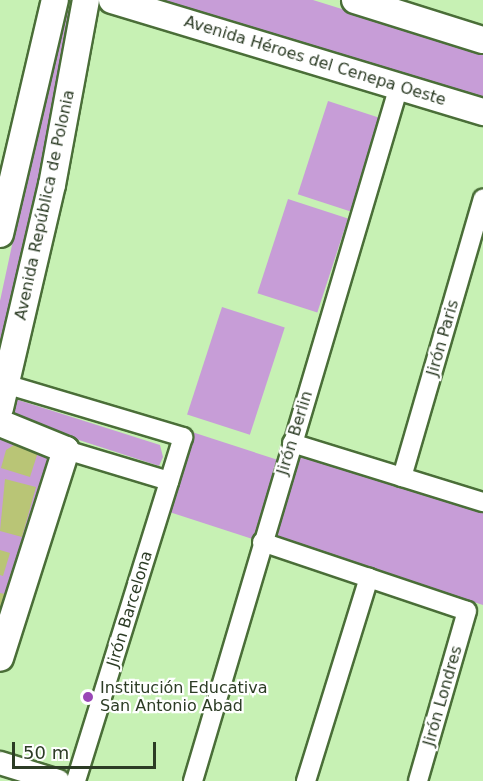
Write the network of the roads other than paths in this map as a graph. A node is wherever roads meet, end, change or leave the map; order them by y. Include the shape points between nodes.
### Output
1 (55, 0) edge
2 (86, 0) edge
3 (112, 0) edge
4 (355, 0) edge
5 (483, 40) edge
6 (399, 86) junction
7 (483, 112) edge
8 (483, 200) edge
9 (0, 234) edge
10 (5, 384) junction
11 (0, 408) edge
12 (0, 423) edge
13 (292, 443) junction
14 (66, 450) junction
15 (402, 477) junction
16 (169, 481) junction
17 (483, 502) edge
18 (262, 542) junction
19 (369, 578) junction
20 (0, 658) edge
21 (0, 763) edge
22 (58, 781) edge
23 (76, 781) edge
24 (194, 781) edge
25 (306, 781) edge
26 (418, 781) edge

1 - 9 main road
2 - 10 main road, Avenida República de Polonia via 52,185
3 - 6 main road, Avenida Héroes del Cenepa Oeste
4 - 5 main road
6 - 7 main road, Avenida Héroes del Cenepa Oeste
6 - 13 street, Jirón Berlin
8 - 15 street, Jirón Paris
10 - 11 main road, Avenida República de Polonia
10 - 16 street, Jirón Barcelona via 183,437
12 - 14 main road
13 - 15 street
13 - 18 street, Jirón Berlin
14 - 16 street
14 - 20 main road
15 - 17 street
16 - 23 street, Jirón Barcelona
18 - 19 street
18 - 24 street, Jirón Berlin
19 - 25 street
19 - 26 street, Jirón Londres via 467,611
21 - 22 street

